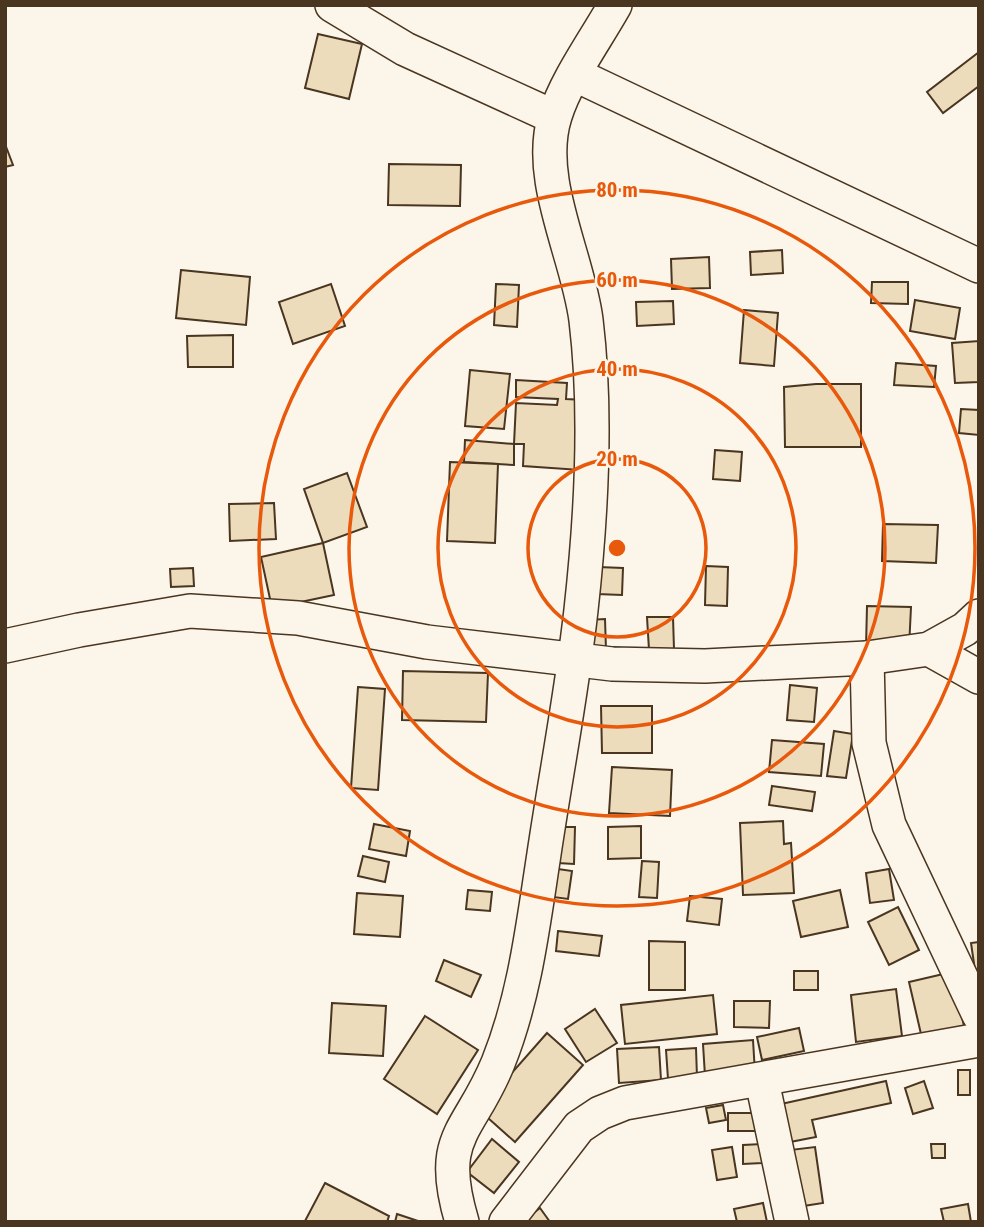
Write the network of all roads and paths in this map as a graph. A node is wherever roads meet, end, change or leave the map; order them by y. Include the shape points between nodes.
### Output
1 (332, 5) edge
2 (615, 5) edge
3 (576, 75) junction
4 (554, 117) junction
5 (979, 266) edge
6 (979, 616) edge
7 (5, 646) edge
8 (929, 649) junction
9 (867, 657) junction
10 (572, 660) junction
11 (979, 677) edge
12 (979, 1016) edge
13 (979, 1040) edge
14 (762, 1081) junction
15 (462, 1222) edge
16 (506, 1222) edge
17 (792, 1222) edge

1 - 4 street via 429,61
2 - 3 street
3 - 4 street
3 - 5 street
4 - 10 street via 552,189 580,280 591,378 587,535
6 - 8 street
7 - 10 street via 190,611 298,618 426,642
8 - 9 street
8 - 11 street
9 - 10 street via 705,666
9 - 12 street via 869,743 889,825
10 - 15 street via 565,736 532,944 497,1065 457,1135 452,1163
13 - 14 street
14 - 16 street via 625,1103 600,1113 579,1127
14 - 17 street

